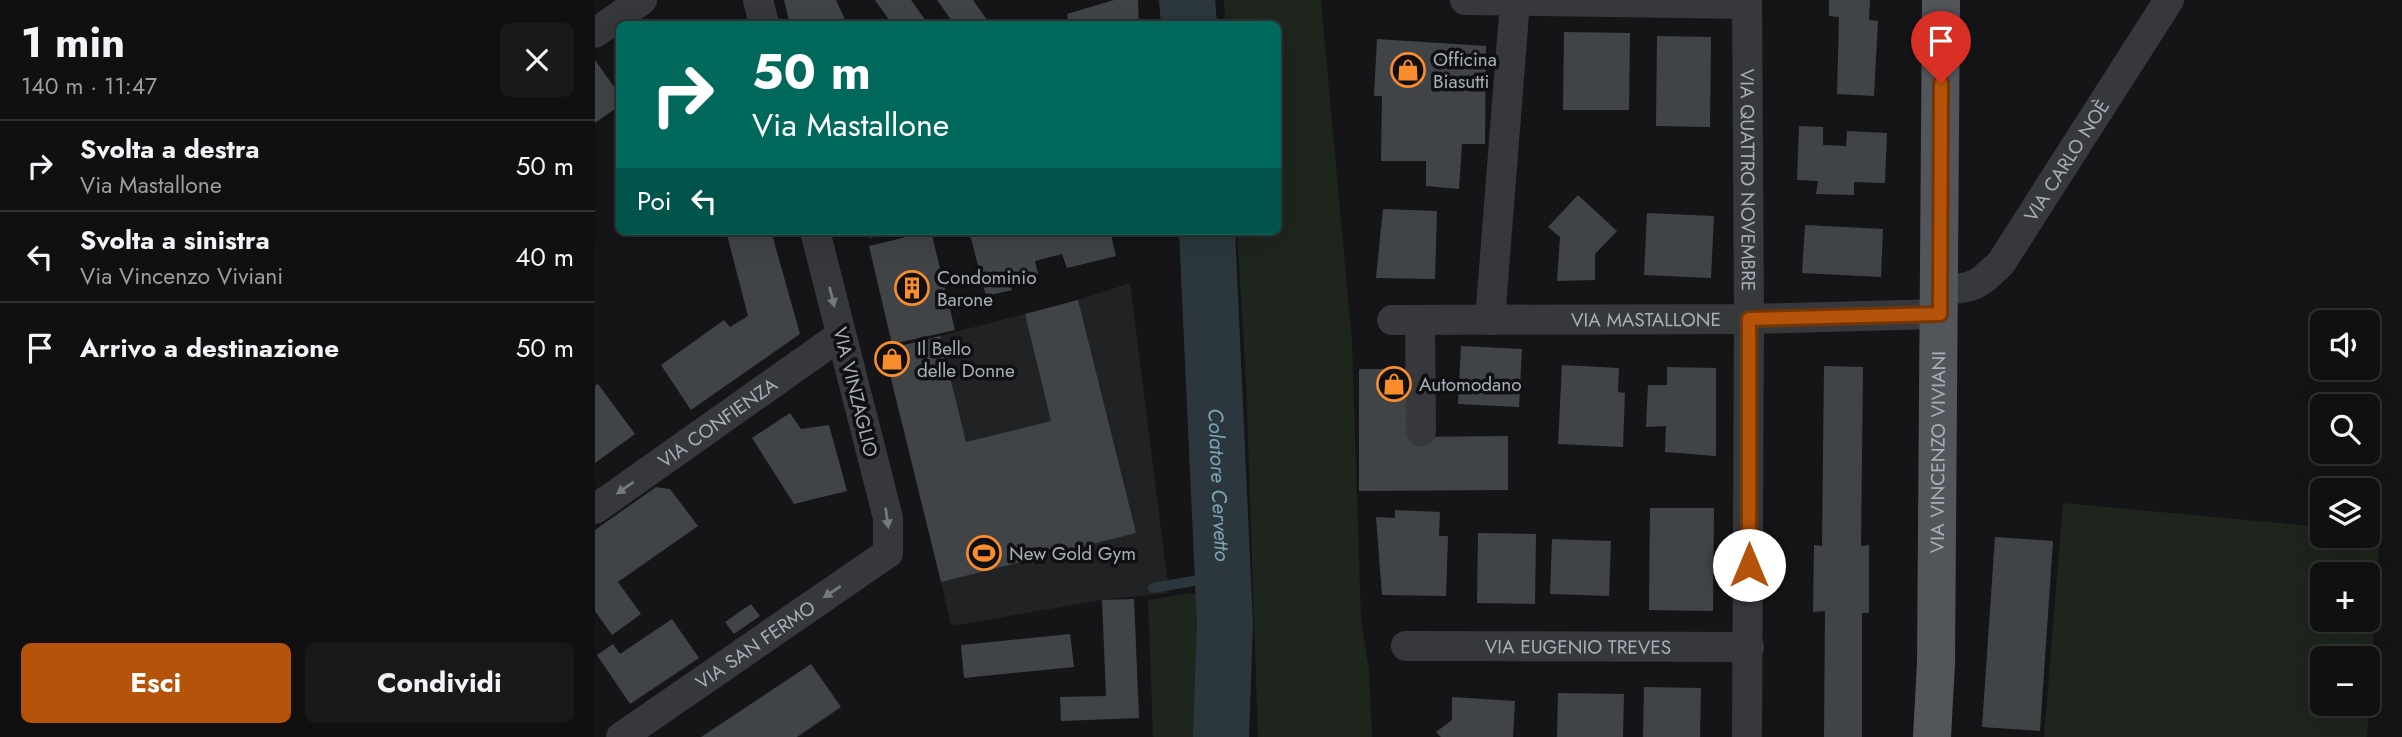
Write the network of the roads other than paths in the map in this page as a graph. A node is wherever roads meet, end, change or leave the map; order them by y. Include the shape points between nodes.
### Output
1 (642, 0) edge
2 (758, 0) edge
3 (1465, 0) edge
4 (1941, 0) edge
5 (2169, 0) edge
6 (1515, 1) edge
7 (1747, 2) edge
8 (763, 21) edge
9 (595, 33) edge
10 (816, 235) edge
11 (1940, 301) junction
12 (1749, 319) junction
13 (1489, 320) junction
14 (841, 335) junction
15 (1421, 431) dead end
16 (595, 509) edge
17 (888, 553) joint
18 (1406, 646) dead end
19 (1749, 647) junction
20 (621, 737) edge
21 (1747, 737) edge
22 (1932, 737) edge

1 - 9 street
2 - 8 street
3 - 6 street
4 - 11 main road, VIA VINCENZO VIVIANI
5 - 11 street, VIA CARLO NOÈ via 2001,263 1981,282
6 - 7 street
6 - 13 street
7 - 12 street, VIA QUATTRO NOVEMBRE
10 -> 14 street, VIA VINZAGLIO
11 - 12 street, VIA MASTALLONE
11 - 22 main road, VIA VINCENZO VIVIANI
12 - 13 street, VIA MASTALLONE
12 - 19 street, VIA QUATTRO NOVEMBRE
13 - 15 street, VIA MASTALLONE via 1406,320
14 -> 16 street, VIA CONFIENZA
14 -> 17 street, VIA VINZAGLIO via 888,518
17 -> 20 street, VIA SAN FERMO
18 - 19 street, VIA EUGENIO TREVES
19 - 21 street, VIA QUATTRO NOVEMBRE

